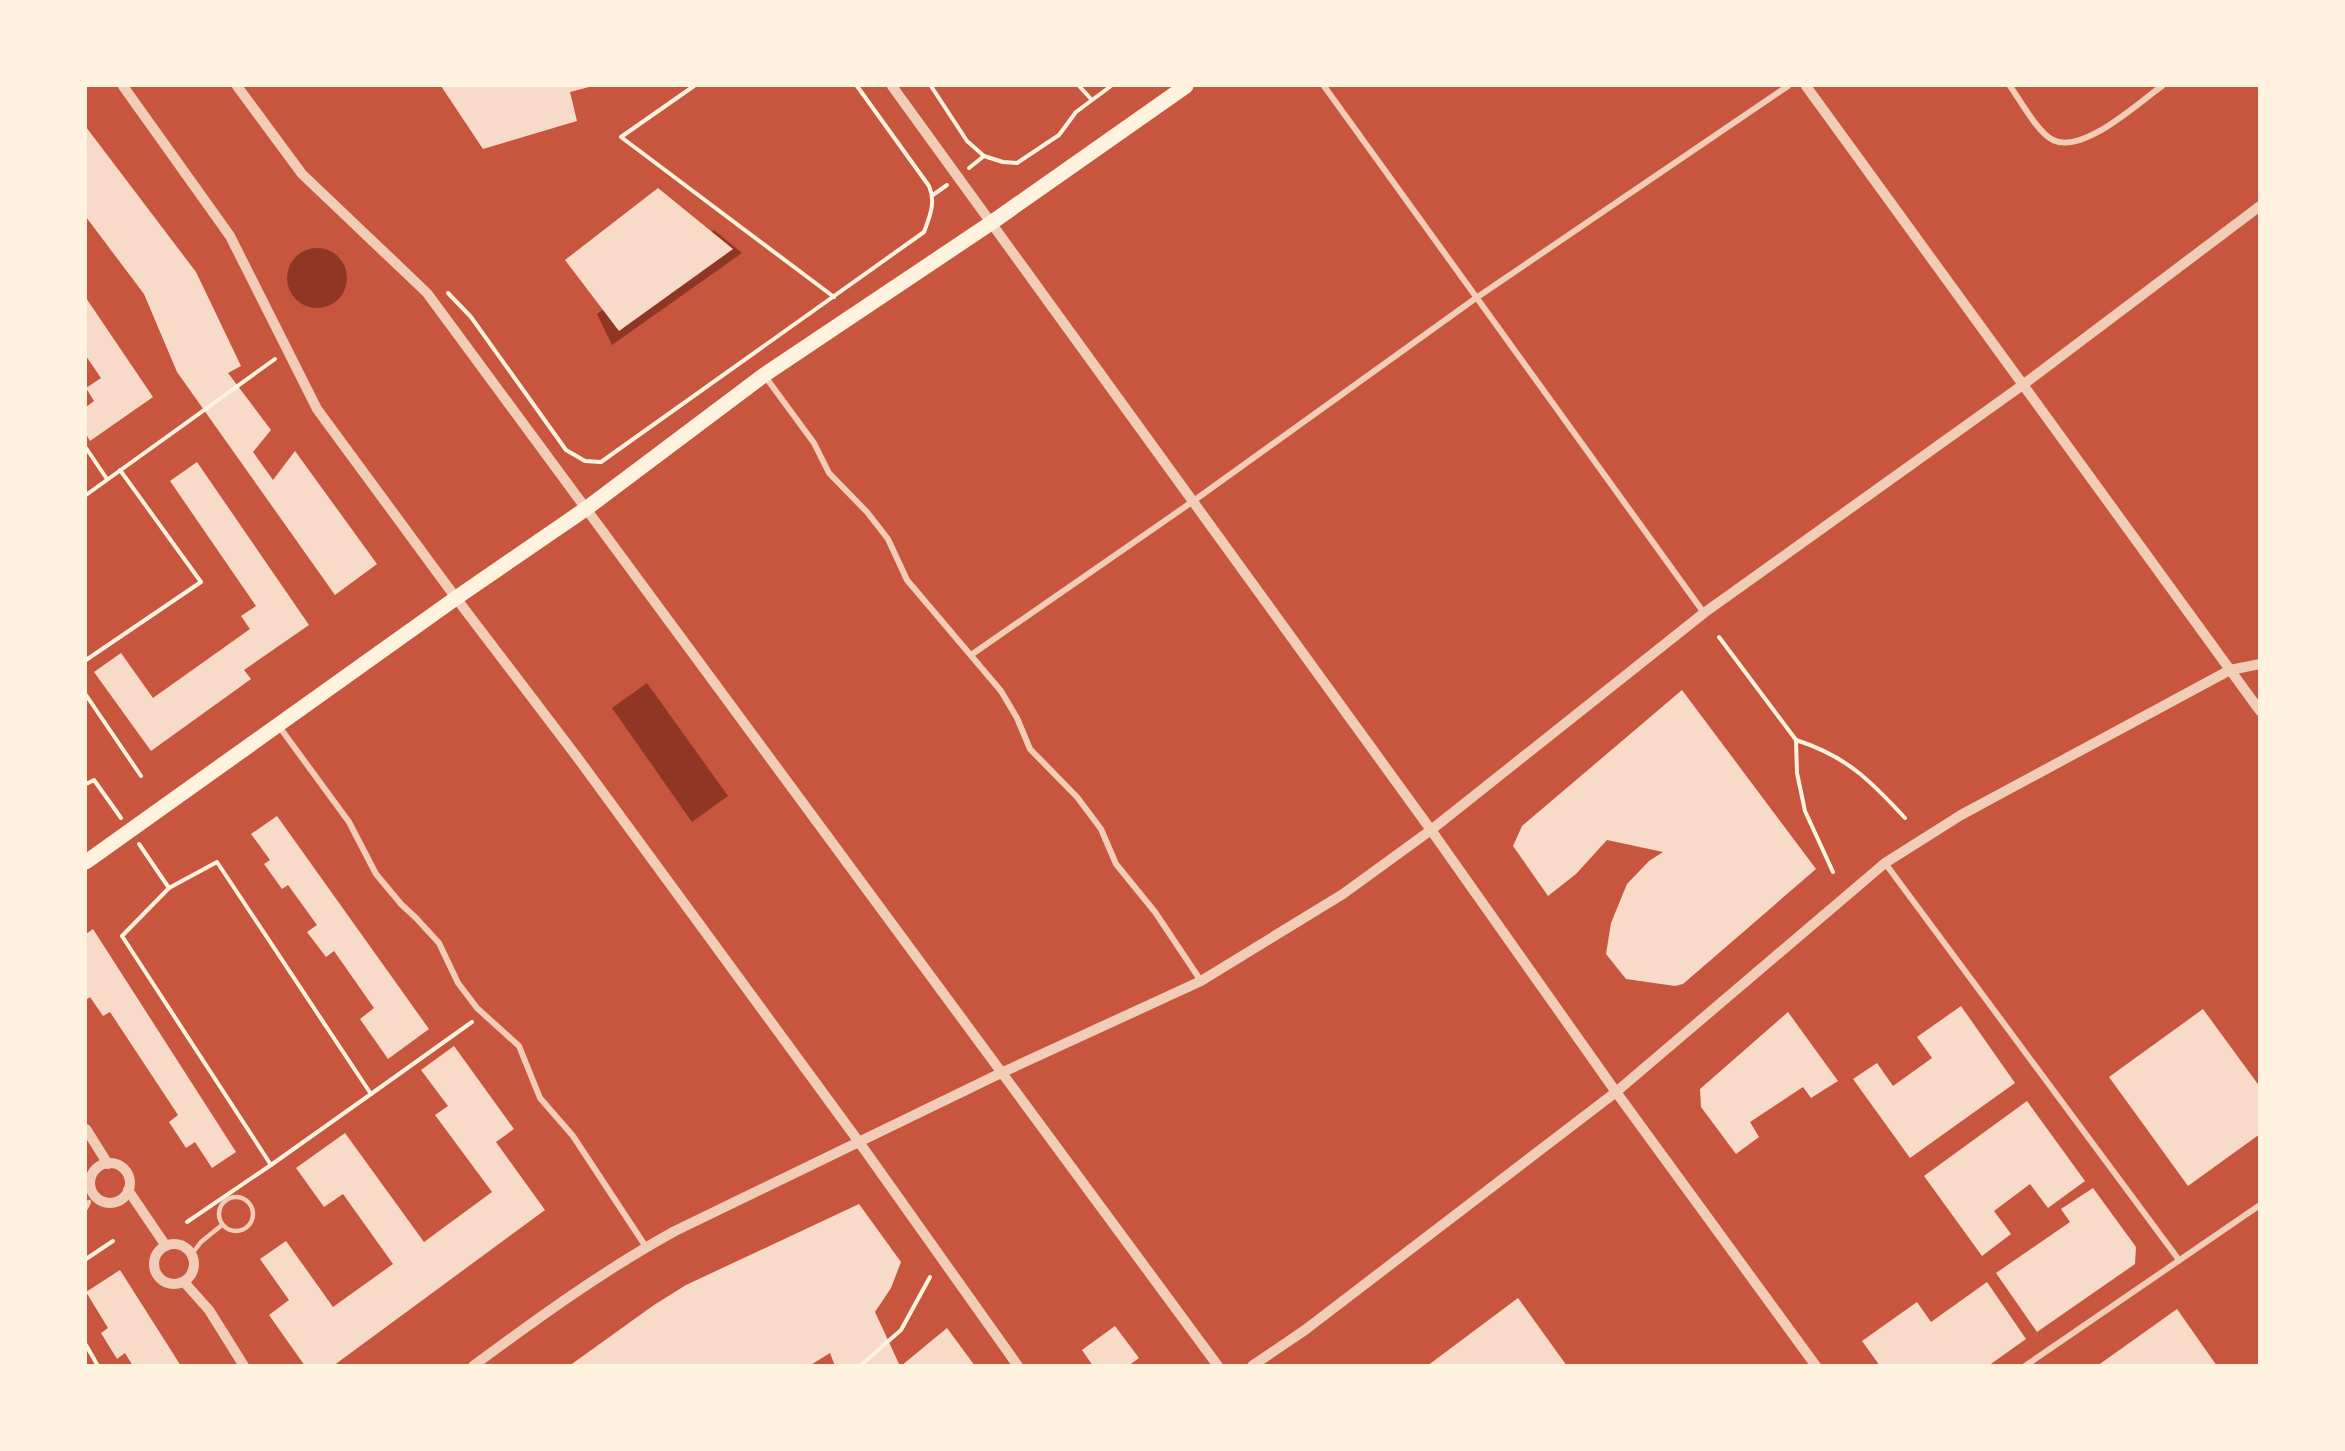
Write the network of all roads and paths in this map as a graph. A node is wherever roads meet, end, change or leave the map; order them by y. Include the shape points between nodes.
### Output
1 (123, 86) edge
2 (237, 86) edge
3 (694, 86) edge
4 (857, 86) edge
5 (892, 86) edge
6 (931, 86) edge
7 (1079, 86) edge
8 (1111, 86) edge
9 (1185, 86) edge
10 (1324, 86) edge
11 (1788, 86) edge
12 (1806, 86) edge
13 (2010, 86) edge
14 (2162, 86) edge
15 (1091, 99) junction
16 (2259, 206) edge
17 (991, 223) junction
18 (448, 292) dead end
19 (834, 297) junction
20 (1476, 298) junction
21 (277, 358) dead end
22 (764, 375) junction
23 (2024, 384) junction
24 (86, 448) edge
25 (120, 470) junction
26 (107, 480) junction
27 (86, 495) edge
28 (1192, 502) junction
29 (587, 508) junction
30 (456, 598) junction
31 (1704, 613) junction
32 (1719, 637) dead end
33 (971, 655) junction
34 (86, 660) edge
35 (2259, 664) edge
36 (2230, 670) junction
37 (86, 695) edge
38 (2259, 711) edge
39 (278, 725) junction
40 (1796, 740) junction
41 (141, 776) dead end
42 (86, 784) edge
43 (114, 809) dead end
44 (1905, 818) dead end
45 (1431, 830) junction
46 (148, 857) dead end
47 (86, 862) edge
48 (1885, 863) junction
49 (1833, 872) dead end
50 (169, 888) junction
51 (1201, 981) junction
52 (472, 1022) dead end
53 (1001, 1073) junction
54 (1616, 1092) junction
55 (371, 1094) junction
56 (86, 1129) edge
57 (858, 1142) junction
58 (108, 1164) junction
59 (271, 1165) junction
60 (128, 1190) junction
61 (86, 1203) edge
62 (2259, 1205) edge
63 (86, 1208) edge
64 (187, 1222) dead end
65 (222, 1225) junction
66 (113, 1241) dead end
67 (166, 1246) junction
68 (646, 1247) junction
69 (191, 1255) junction
70 (86, 1259) edge
71 (2179, 1260) junction
72 (930, 1277) dead end
73 (184, 1282) junction
74 (86, 1345) edge
75 (99, 1365) edge
76 (244, 1365) edge
77 (472, 1365) edge
78 (860, 1365) edge
79 (1018, 1365) edge
80 (1218, 1365) edge
81 (1252, 1365) edge
82 (1816, 1365) edge
83 (2025, 1365) edge

1 - 30 street via 230,236 316,409
2 - 29 street via 302,174 427,293
3 - 19 path via 621,137
4 - 19 path via 929,186 932,209 924,232
5 - 17 street
6 - 15 path via 967,141 984,156 1003,162 1017,163 1034,153 1059,135
7 - 15 path
8 - 15 path
9 - 17 main road
10 - 20 street
11 - 20 street
12 - 23 street
13 - 14 street via 2046,135 2062,143 2090,137
16 - 23 street
17 - 22 main road
17 - 28 street
18 - 19 path via 471,317 566,450 585,461 601,462
20 - 28 street
20 - 31 street
21 - 25 path
22 - 29 main road
22 - 33 street via 814,443 829,473 888,539 907,580
23 - 31 street
23 - 36 street
24 - 26 path
25 - 26 path
25 - 34 path via 201,582
26 - 27 path
28 - 33 street
28 - 45 street
29 - 30 main road
29 - 53 street
30 - 39 main road
30 - 57 street
31 - 45 street
32 - 40 path
33 - 51 street via 1017,718 1030,749 1077,797 1101,829 1116,864 1155,912
35 - 36 street
36 - 38 street
36 - 48 street via 1961,815
37 - 41 path
39 - 47 main road
39 - 68 street via 349,822 376,874 439,943 458,983 477,1008 519,1046 540,1098 573,1136
40 - 44 path via 1823,749 1852,767
40 - 49 path via 1797,772 1805,811
42 - 43 path via 93,780
45 - 51 street via 1343,894
45 - 54 street
46 - 50 path
48 - 54 street
48 - 71 street
50 - 55 path via 217,862
50 - 59 path via 122,936
51 - 53 street
52 - 55 path
53 - 57 street
53 - 80 street
54 - 81 street via 1305,1330
54 - 82 street
55 - 59 path
56 - 58 street
57 - 68 street
57 - 79 street
58 - 60 street via 120,1167 129,1177
58 - 60 street via 92,1174 90,1186 96,1197 114,1203
59 - 64 path
60 - 67 street
61 - 63 lane via 89,1202
62 - 71 street
65 - 65 lane via 219,1209 225,1200 242,1198 251,1205 253,1216 248,1227 232,1231
65 - 69 lane
66 - 70 path
67 - 69 street via 179,1245
67 - 73 street via 156,1255 156,1274 172,1284
68 - 77 street
69 - 73 street via 194,1265
71 - 83 street
72 - 78 path via 901,1330
73 - 76 street via 209,1311
74 - 75 path

